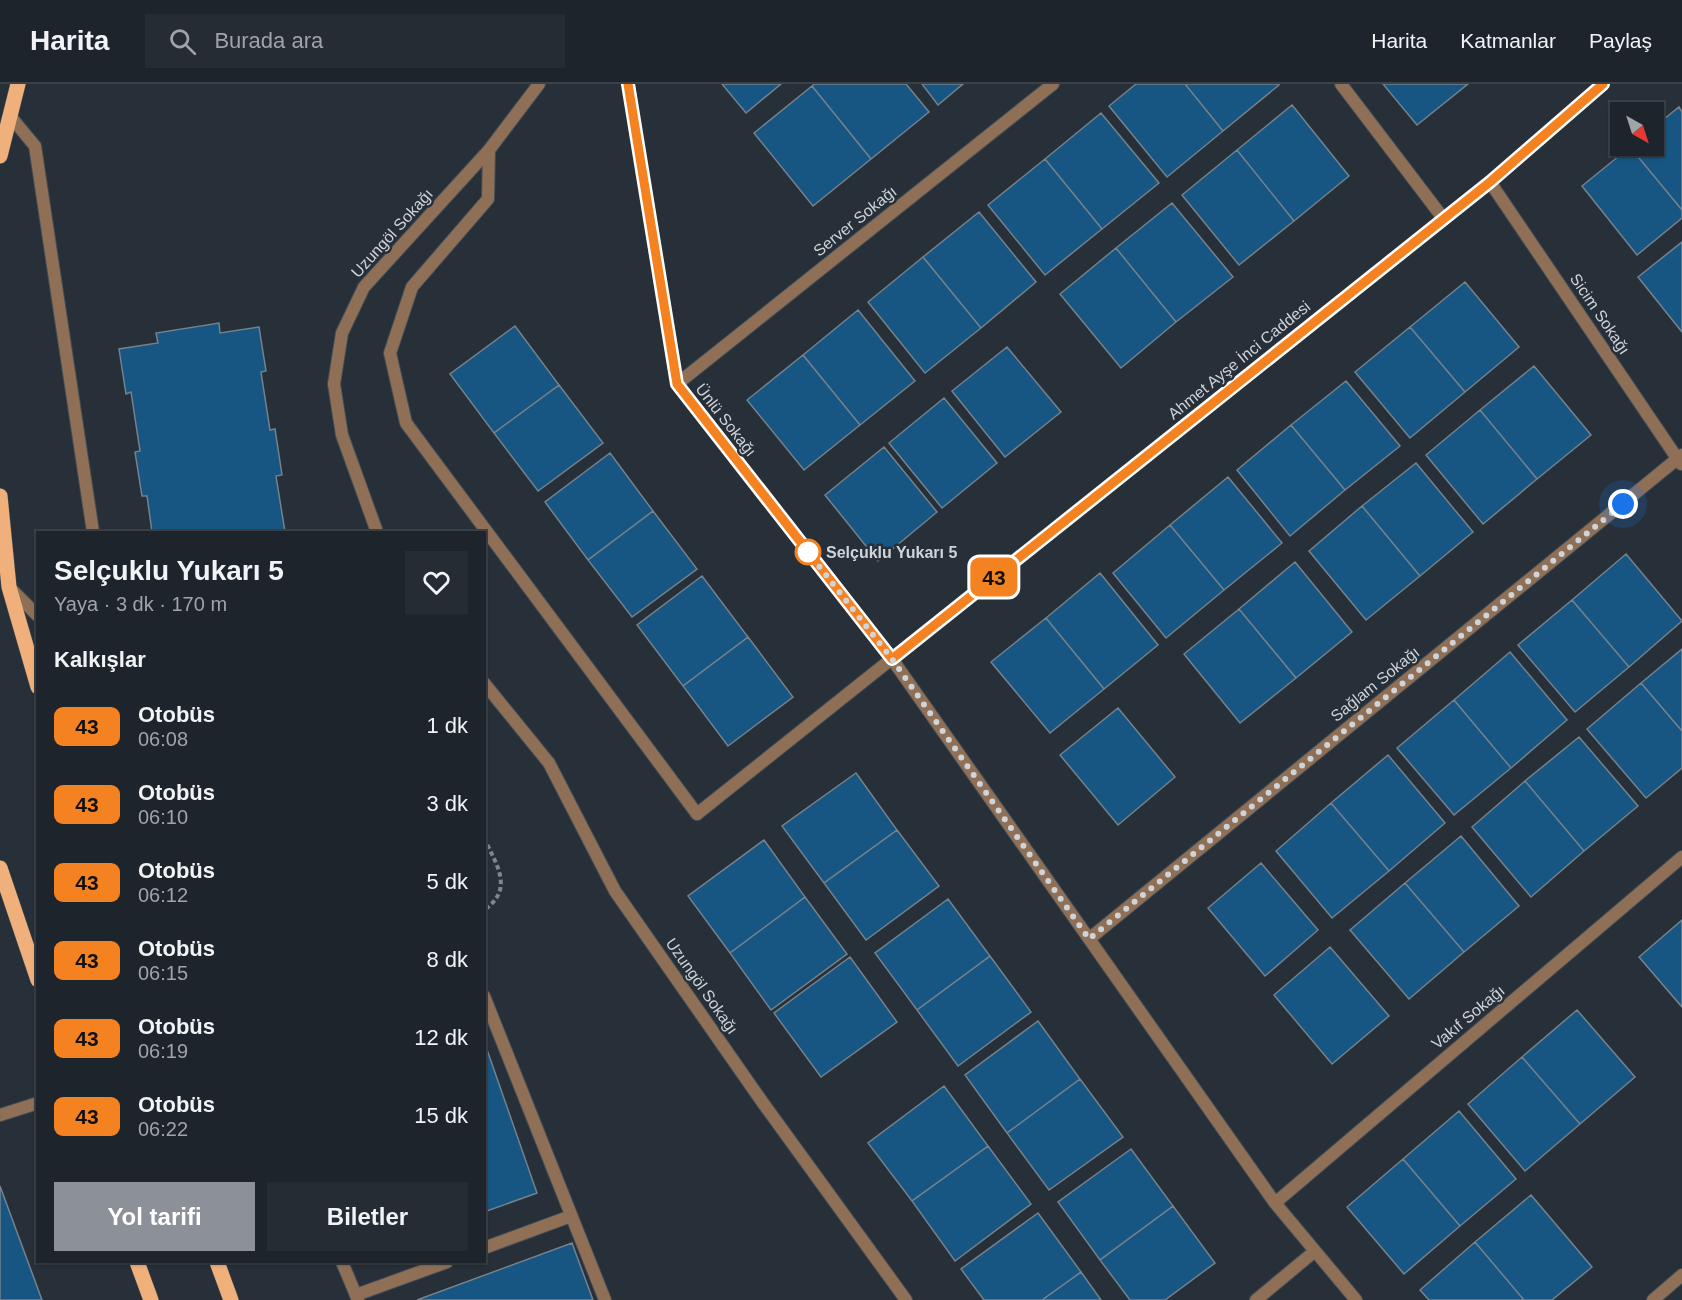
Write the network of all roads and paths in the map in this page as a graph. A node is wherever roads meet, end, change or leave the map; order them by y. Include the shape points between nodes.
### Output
1 (18, 84) edge
2 (539, 84) edge
3 (628, 84) edge
4 (1053, 84) edge
5 (1341, 84) edge
6 (1603, 84) edge
7 (10, 116) junction
8 (489, 150) junction
9 (0, 156) edge
10 (1490, 182) junction
11 (1443, 218) junction
12 (677, 384) junction
13 (1681, 460) edge
14 (0, 496) edge
15 (93, 531) edge
16 (377, 531) edge
17 (9, 587) junction
18 (36, 614) edge
19 (892, 659) junction
20 (36, 680) edge
21 (486, 685) edge
22 (486, 842) edge
23 (1682, 856) edge
24 (0, 868) edge
25 (486, 908) edge
26 (1089, 939) junction
27 (36, 974) edge
28 (486, 1001) edge
29 (36, 1104) edge
30 (0, 1115) edge
31 (1275, 1203) junction
32 (571, 1216) junction
33 (486, 1247) edge
34 (1315, 1251) junction
35 (137, 1263) edge
36 (217, 1263) edge
37 (342, 1263) edge
38 (444, 1263) edge
39 (1682, 1275) edge
40 (357, 1298) edge
41 (151, 1300) edge
42 (231, 1300) edge
43 (605, 1300) edge
44 (906, 1300) edge
45 (1256, 1300) edge
46 (1356, 1300) edge
47 (1653, 1300) edge

1 - 7 main road
2 - 8 street, Uzungöl Sokağı
3 - 12 street, Ünlü Sokağı
4 - 12 street, Server Sokağı
5 - 11 street
6 - 10 street, Ahmet Ayşe İnci Caddesi
7 - 9 main road
7 - 15 street via 35,146
8 - 16 street, Uzungöl Sokağı via 364,287 342,333 334,384 342,435
8 - 19 street, Ahmet Ayşe İnci Caddesi via 488,199 412,287 390,353 406,423 697,814
10 - 11 street, Ahmet Ayşe İnci Caddesi
10 - 13 street, Sicim Sokağı
11 - 19 street, Ahmet Ayşe İnci Caddesi
12 - 19 street, Ünlü Sokağı
13 - 26 street, Sağlam Sokağı
14 - 17 main road
17 - 18 street
17 - 20 main road
19 - 26 street, Ünlü Sokağı
21 - 44 street, Uzungöl Sokağı via 549,763 615,891
22 - 25 path via 502,883 501,892
23 - 31 street, Vakıf Sokağı
24 - 27 main road
26 - 31 street, Ünlü Sokağı
28 - 32 street
29 - 30 street
31 - 34 street, Ünlü Sokağı
32 - 33 street
32 - 43 street
34 - 45 street
34 - 46 street, Ünlü Sokağı
35 - 41 main road
36 - 42 main road
37 - 40 street
38 - 40 street
39 - 47 street

